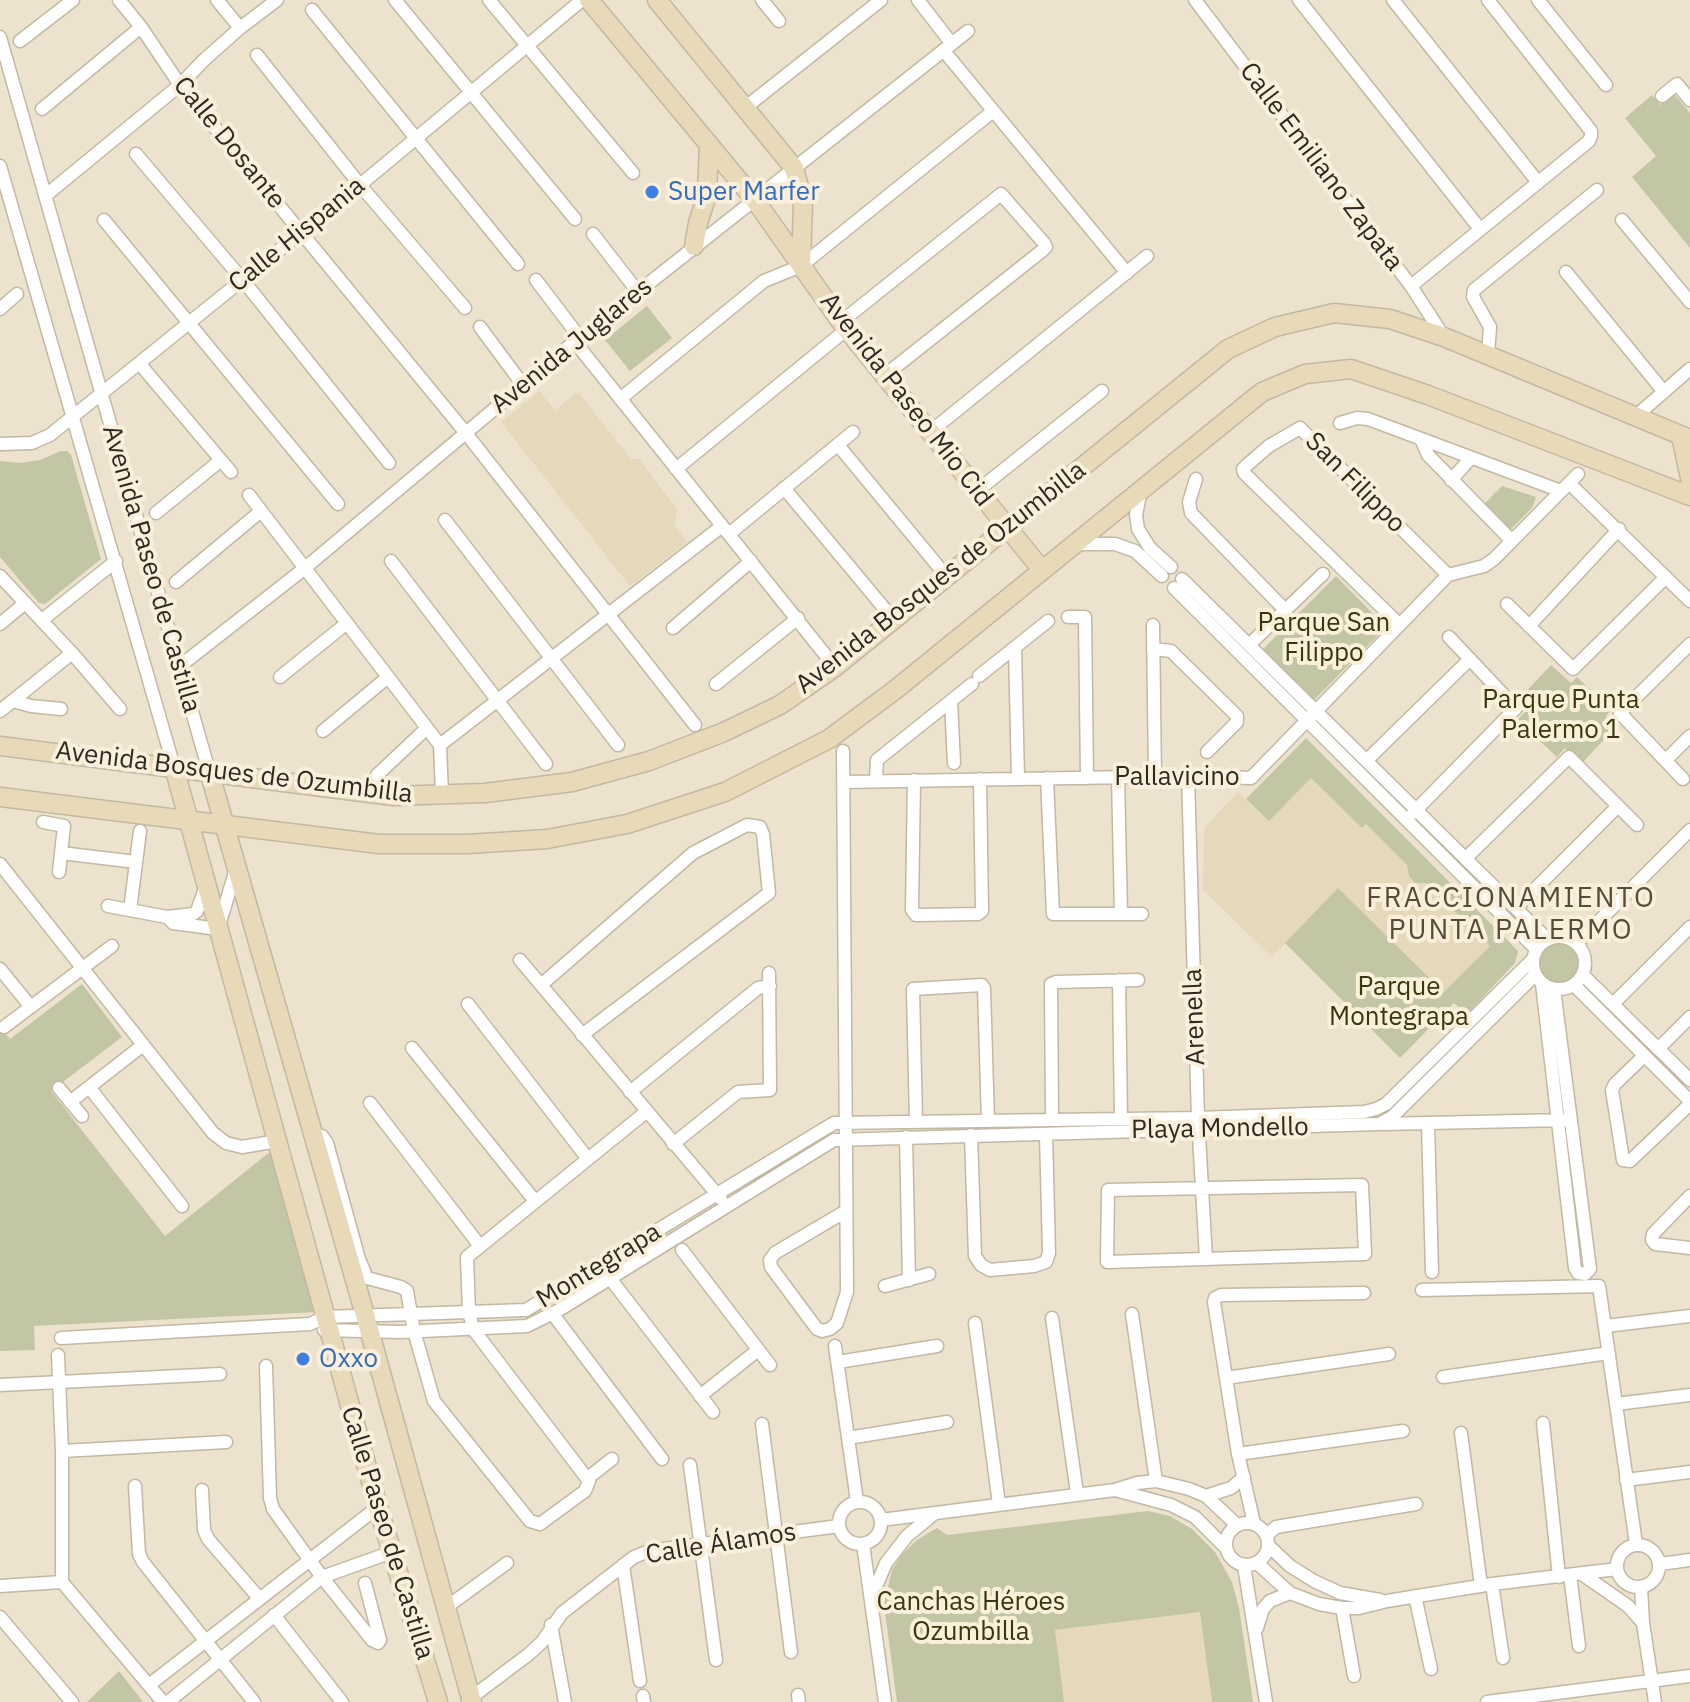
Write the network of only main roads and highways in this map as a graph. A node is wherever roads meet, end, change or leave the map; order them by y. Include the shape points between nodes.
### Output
1 (589, 0) edge
2 (657, 0) edge
3 (709, 144) junction
4 (694, 246) road end
5 (801, 266) junction
6 (1686, 437) edge
7 (1690, 478) edge
8 (1690, 496) edge
9 (1008, 528) junction
10 (1042, 570) junction
11 (0, 746) edge
12 (174, 767) junction
13 (209, 771) junction
14 (0, 797) edge
15 (189, 821) junction
16 (223, 825) junction
17 (376, 1323) joint
18 (321, 1324) joint
19 (469, 1701) edge
20 (438, 1702) edge

1 - 3 main road, Avenida Paseo Mio Cid
2 - 5 main road, Avenida Paseo Mio Cid via 794,168 803,202
3 - 4 main road via 707,195
3 - 5 main road, Avenida Paseo Mio Cid
5 - 9 main road, Avenida Paseo Mio Cid
6 - 7 main road
6 - 9 main road, Avenida Bosques de Ozumbilla via 1444,337 1390,319 1334,313 1275,327 1228,349
8 - 10 main road, Avenida Bosques de Ozumbilla via 1351,369 1305,374 1262,392
9 - 10 main road, Avenida Paseo Mio Cid
9 - 13 main road, Avenida Bosques de Ozumbilla via 780,705 649,761 572,782 485,793 393,796
10 - 16 main road, Avenida Bosques de Ozumbilla via 829,739 725,792 627,824 547,839 379,844
11 - 12 main road, Avenida Bosques de Ozumbilla
12 - 13 main road, Avenida Bosques de Ozumbilla
12 - 15 main road, Avenida Paseo de Castilla
13 - 16 main road, Avenida Paseo de Castilla
14 - 15 main road, Avenida Bosques de Ozumbilla
15 - 16 main road, Avenida Bosques de Ozumbilla
15 - 18 main road, Avenida Paseo de Castilla
16 - 17 main road, Avenida Paseo de Castilla via 314,1135
17 - 19 main road, Calle Paseo de Castilla
18 - 20 main road, Calle Paseo de Castilla

